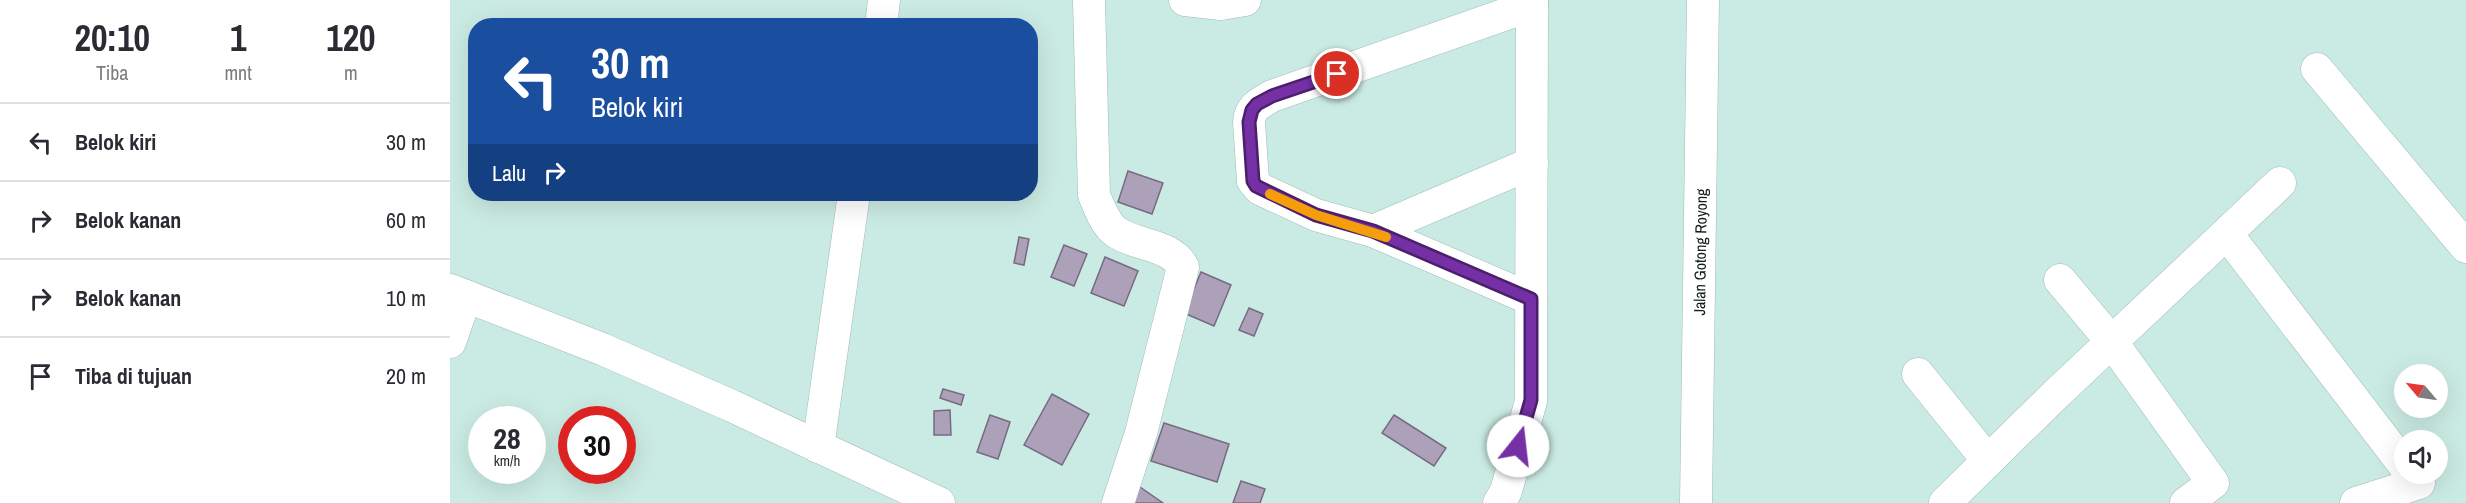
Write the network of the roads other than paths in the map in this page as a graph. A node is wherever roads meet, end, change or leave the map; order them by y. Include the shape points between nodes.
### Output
1 (884, 0) edge
2 (1089, 0) edge
3 (1185, 0) edge
4 (1245, 0) edge
5 (1703, 0) edge
6 (1532, 2) edge
7 (882, 18) edge
8 (2317, 69) dead end
9 (1532, 163) junction
10 (2280, 183) dead end
11 (853, 201) edge
12 (1373, 231) junction
13 (2226, 234) junction
14 (2466, 247) edge
15 (2060, 280) dead end
16 (458, 293) edge
17 (1531, 299) junction
18 (450, 342) edge
19 (2112, 342) junction
20 (1918, 374) dead end
21 (818, 447) junction
22 (2394, 451) edge
23 (1988, 461) junction
24 (2409, 484) edge
25 (2221, 493) edge
26 (939, 503) edge
27 (1118, 503) edge
28 (1499, 503) edge
29 (1696, 503) edge
30 (1945, 503) edge
31 (2186, 503) edge
32 (2356, 503) edge

1 - 7 street
2 - 27 street via 1094,195 1116,232 1174,256 1183,267 1141,433
3 - 4 street via 1221,4
5 - 29 street, Jalan Gotong Royong
6 - 9 street
6 - 12 street via 1272,96 1252,110 1249,122 1256,186 1316,215
8 - 14 street
9 - 12 street
9 - 17 street
10 - 13 street
11 - 21 street
12 - 17 street
13 - 19 street
13 - 22 street
15 - 19 street
16 - 18 street
16 - 21 street via 613,353
17 - 28 street via 1531,400 1506,491
19 - 23 street
19 - 25 street
20 - 23 street
21 - 26 street
23 - 30 street
24 - 32 street
25 - 31 street

